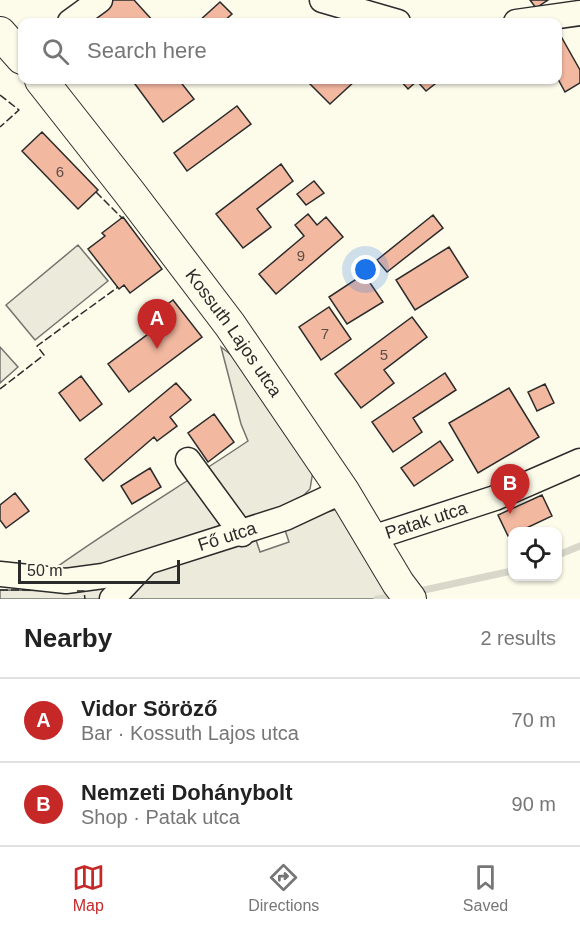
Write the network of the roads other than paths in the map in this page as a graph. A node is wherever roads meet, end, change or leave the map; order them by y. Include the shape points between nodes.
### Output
1 (100, 0) edge
2 (322, 0) edge
3 (580, 13) edge
4 (75, 18) edge
5 (384, 18) edge
6 (544, 18) edge
7 (0, 33) edge
8 (18, 53) edge
9 (44, 84) edge
10 (188, 460) dead end
11 (580, 461) edge
12 (343, 491) junction
13 (242, 534) junction
14 (372, 538) junction
15 (146, 563) junction
16 (0, 574) edge
17 (404, 591) edge
18 (111, 599) edge

1 - 4 street
2 - 5 street
3 - 6 street
7 - 8 main road
9 - 12 main road, Kossuth Lajos utca via 230,325
10 - 13 street
11 - 14 street, Patak utca via 495,498
12 - 13 street, Fő utca
12 - 14 main road, Kossuth Lajos utca
13 - 15 street, Fő utca
14 - 17 main road, Kossuth Lajos utca
15 - 16 street, Fő utca via 103,576 66,581
15 - 18 street

